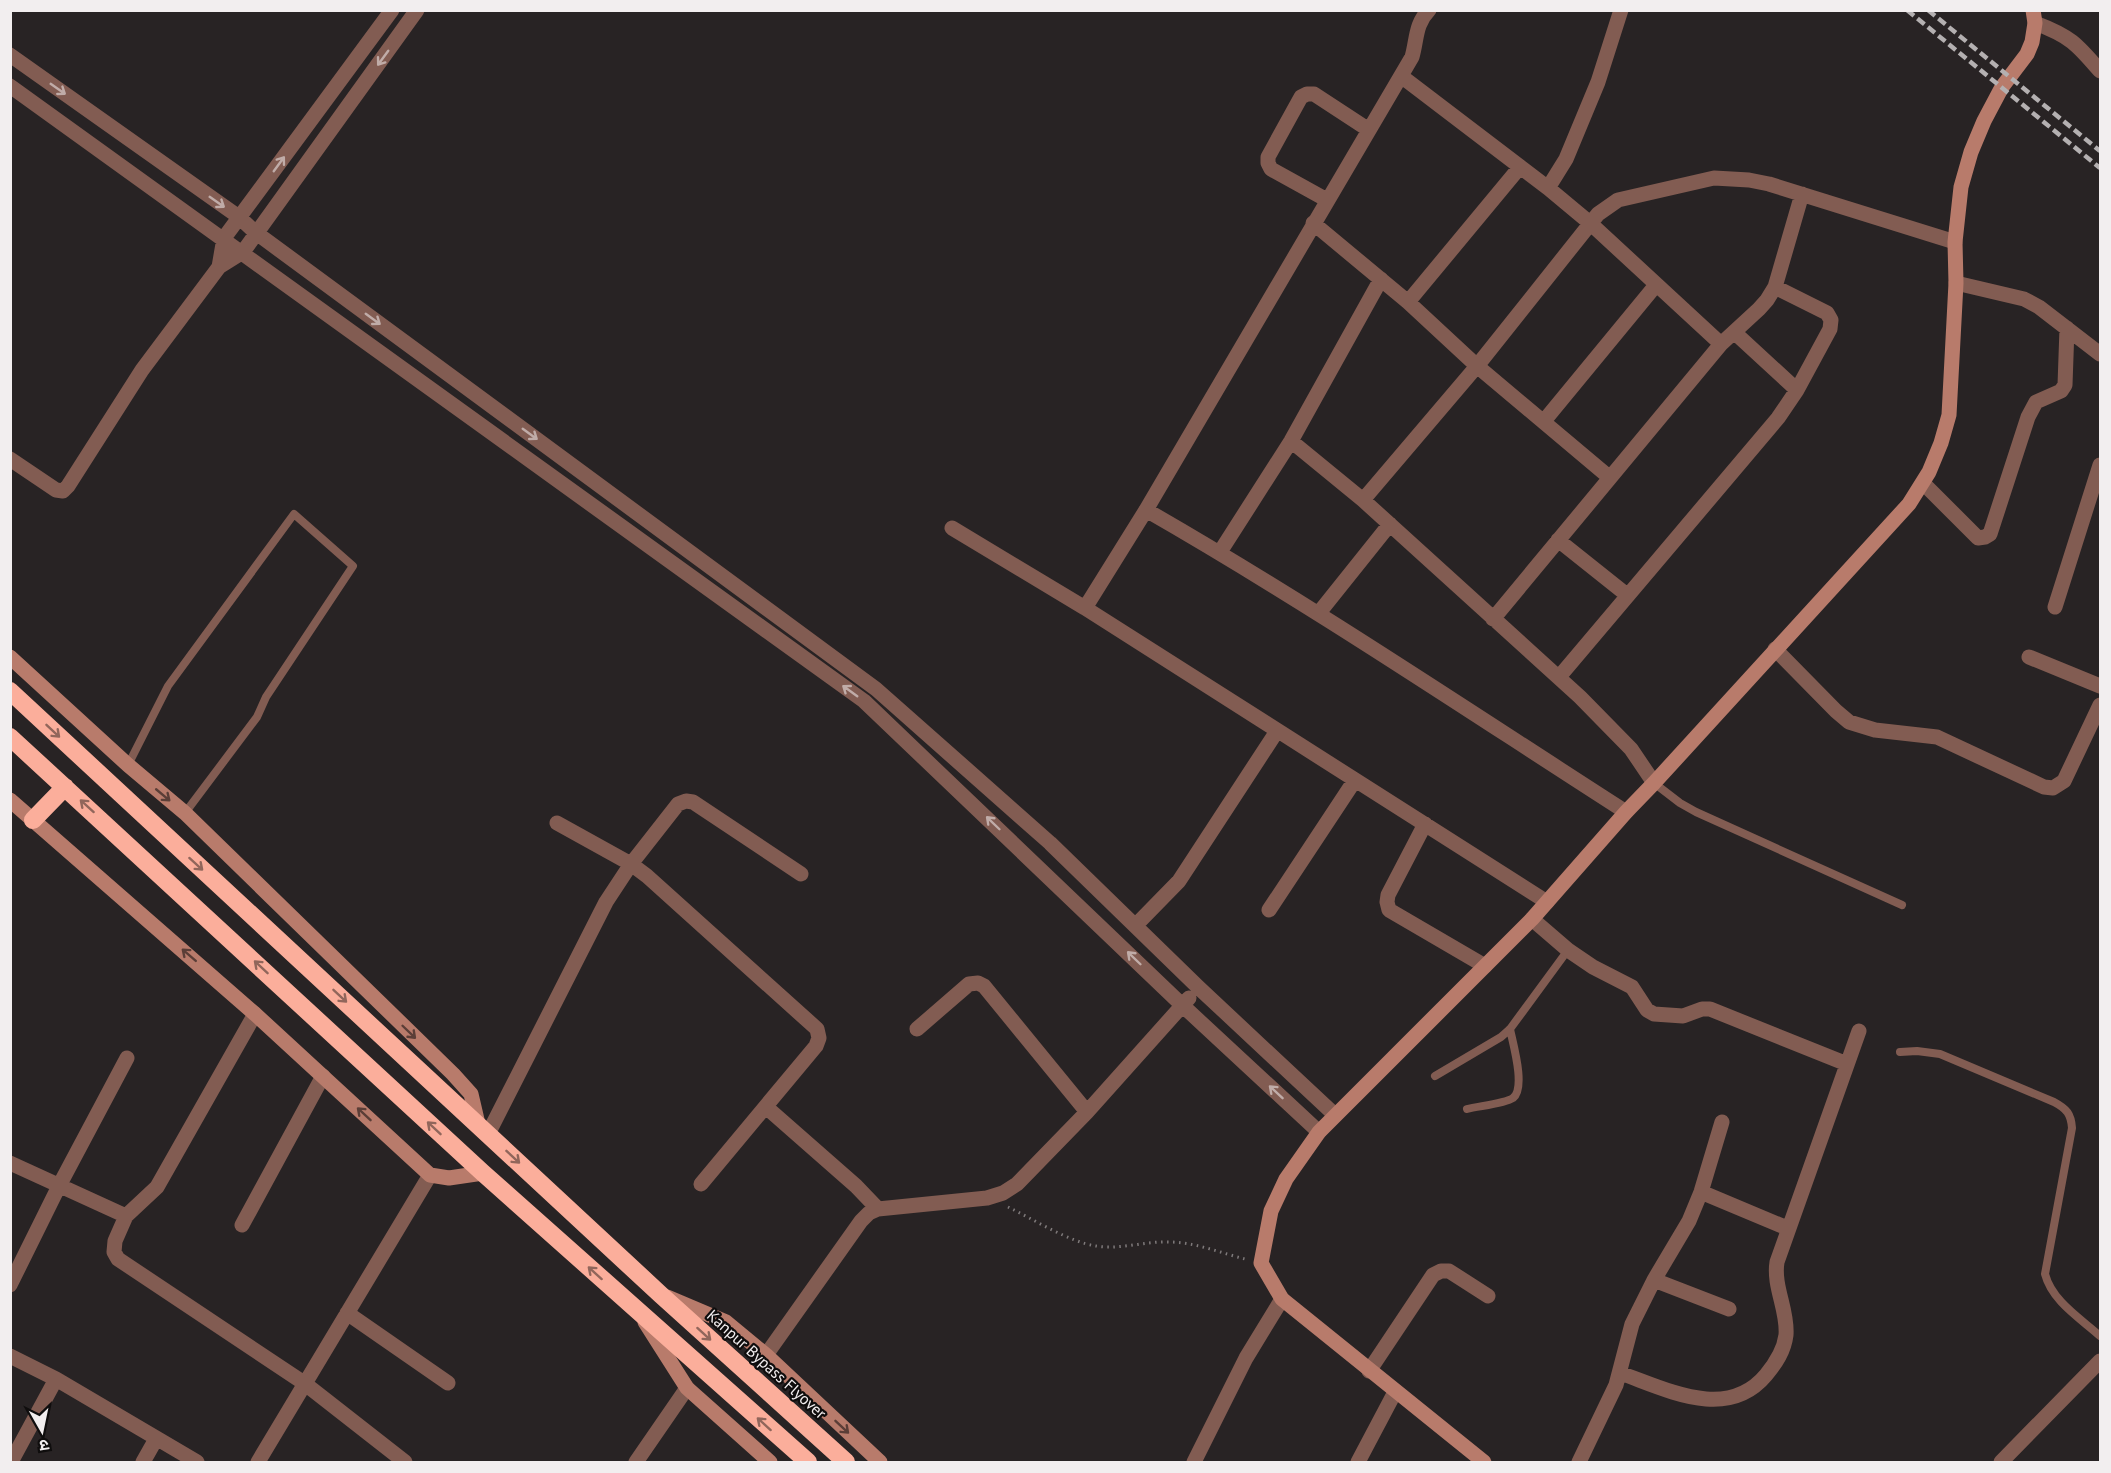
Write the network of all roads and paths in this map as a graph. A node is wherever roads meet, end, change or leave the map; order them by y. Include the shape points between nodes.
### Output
1 (392, 10) edge
2 (417, 10) edge
3 (1429, 10) edge
4 (1621, 10) edge
5 (2034, 17) edge
6 (10, 55) edge
7 (2100, 71) edge
8 (1401, 76) junction
9 (10, 86) edge
10 (1369, 130) junction
11 (1520, 167) junction
12 (1548, 188) junction
13 (1802, 194) junction
14 (1327, 200) junction
15 (239, 217) junction
16 (1314, 223) junction
17 (1590, 223) junction
18 (255, 232) junction
19 (224, 238) junction
20 (1955, 242) junction
21 (243, 252) junction
22 (219, 267) junction
23 (1381, 279) junction
24 (1956, 283) junction
25 (1656, 285) junction
26 (1775, 287) junction
27 (1408, 302) junction
28 (2067, 328) junction
29 (1734, 332) junction
30 (1721, 344) junction
31 (2100, 354) edge
32 (1477, 366) junction
33 (1797, 390) junction
34 (1544, 421) junction
35 (1291, 441) junction
36 (10, 459) edge
37 (2100, 465) edge
38 (1609, 477) junction
39 (1923, 483) junction
40 (1363, 500) junction
41 (1146, 510) junction
42 (1390, 524) junction
43 (952, 528) dead end
44 (1558, 540) junction
45 (1220, 552) junction
46 (1627, 595) junction
47 (2055, 607) dead end
48 (1084, 608) junction
49 (1318, 614) junction
50 (1493, 619) junction
51 (1775, 650) junction
52 (10, 657) edge
53 (2029, 657) dead end
54 (1559, 677) junction
55 (2100, 686) edge
56 (10, 691) edge
57 (2100, 705) edge
58 (1277, 731) junction
59 (10, 737) edge
60 (128, 765) junction
61 (1354, 780) junction
62 (1654, 783) junction
63 (65, 787) junction
64 (10, 800) edge
65 (1626, 812) junction
66 (185, 813) junction
67 (142, 815) junction
68 (33, 820) junction
69 (557, 823) dead end
70 (1425, 825) junction
71 (119, 836) junction
72 (631, 864) junction
73 (801, 874) dead end
74 (1547, 902) junction
75 (1902, 904) dead end
76 (1269, 910) dead end
77 (1532, 919) junction
78 (1135, 926) junction
79 (1568, 950) junction
80 (1485, 966) junction
81 (1198, 987) junction
82 (1182, 1005) junction
83 (255, 1014) junction
84 (917, 1029) dead end
85 (1510, 1029) junction
86 (1859, 1031) dead end
87 (1900, 1052) dead end
88 (127, 1058) dead end
89 (1847, 1064) junction
90 (323, 1076) junction
91 (1435, 1076) dead end
92 (766, 1107) junction
93 (1467, 1109) dead end
94 (1087, 1112) junction
95 (1335, 1115) junction
96 (1722, 1122) dead end
97 (483, 1129) junction
98 (1319, 1132) junction
99 (10, 1163) edge
100 (483, 1173) junction
101 (430, 1174) junction
102 (701, 1184) dead end
103 (59, 1186) junction
104 (1701, 1192) junction
105 (987, 1198) junction
106 (878, 1209) junction
107 (126, 1216) junction
108 (242, 1225) dead end
109 (1787, 1228) junction
110 (1261, 1263) junction
111 (1654, 1280) junction
112 (10, 1284) edge
113 (661, 1295) junction
114 (1488, 1296) dead end
115 (1282, 1299) junction
116 (1729, 1310) dead end
117 (639, 1312) junction
118 (347, 1313) junction
119 (2100, 1336) edge
120 (766, 1355) junction
121 (10, 1356) edge
122 (2100, 1361) edge
123 (1369, 1371) junction
124 (1620, 1373) junction
125 (56, 1379) junction
126 (304, 1383) junction
127 (448, 1383) dead end
128 (687, 1388) junction
129 (1395, 1392) junction
130 (156, 1438) junction
131 (12, 1462) edge
132 (143, 1462) edge
133 (197, 1462) edge
134 (258, 1462) edge
135 (405, 1462) edge
136 (636, 1462) edge
137 (770, 1462) edge
138 (808, 1462) edge
139 (846, 1462) edge
140 (880, 1462) edge
141 (1194, 1462) edge
142 (1358, 1462) edge
143 (1484, 1462) edge
144 (1579, 1462) edge
145 (2001, 1462) edge

15 -> 1 street
2 -> 18 street
3 - 8 street via 1418,25 1412,57
4 - 12 street via 1589,104 1561,170
5 - 7 street via 2075,43
5 - 20 street via 2027,54 2002,87 1971,152 1961,188
6 -> 15 street
8 - 10 street
8 - 11 street
9 - 19 street
10 - 14 street
10 - 14 street via 1314,94 1301,98 1268,163 1271,169
11 - 12 street
11 - 27 street
12 - 17 street
13 - 17 street via 1769,184 1714,178 1618,200
13 - 20 street
13 - 26 street
14 - 16 street
15 - 18 street
15 - 19 street
16 - 23 street
16 - 41 street
17 - 25 street
17 - 32 street
18 - 21 street
18 -> 78 street via 876,689 1050,843
19 - 21 street
19 - 22 street
20 - 24 street
21 - 22 street
82 -> 21 street via 864,701
22 - 36 street via 129,388 68,486 56,490
23 - 27 street
23 - 35 street
24 - 28 street via 2024,299
24 - 39 street via 1949,415
25 - 30 street
25 - 34 street
26 - 29 street
26 - 33 street via 1827,313 1831,320 1830,329
27 - 32 street
28 - 31 street
28 - 39 street via 2065,385 2061,391 2037,402 2028,417 1990,534 1978,538
29 - 30 street
29 - 33 street
30 - 38 street
32 - 34 street
32 - 40 street
33 - 46 street via 1778,418
34 - 38 street
35 - 40 street
35 - 45 street
37 - 47 street
38 - 44 street
39 - 51 street via 1909,504
40 - 42 street
41 - 45 street
41 - 48 street
42 - 49 street
42 - 50 street
43 - 48 street
44 - 46 street
44 - 50 street
45 - 49 street
46 - 54 street
48 - 58 street
49 - 65 street
50 - 54 street
51 - 57 street via 1849,722 1875,730 1938,737 2044,787 2053,788 2064,781
51 - 62 street
52 - 60 street
53 - 55 street
54 - 62 street via 1631,749
56 -> 67 highway, Kanpur Bypass Flyover
58 - 61 street
58 - 78 street via 1179,881
59 - 63 highway
60 -> 66 street
60 - 66 lane via 168,686 294,514 352,566 266,697 257,717
61 - 70 street
61 - 76 street
62 - 65 street
62 - 75 lane via 1696,812
63 - 68 highway
71 -> 63 highway
64 - 68 street
65 - 74 street
66 -> 97 street via 459,1081 471,1094
67 - 71 highway
67 -> 97 highway, Kanpur Bypass Flyover
83 -> 68 street
69 - 72 street
70 - 74 street
70 - 80 street via 1388,895 1389,910
100 -> 71 highway
72 - 73 street via 671,810 686,801
72 - 92 street via 817,1029 816,1046
72 - 97 street via 606,902
74 - 77 street
77 - 79 street
77 - 80 street
78 - 81 street
79 - 85 lane
79 - 89 street via 1632,987 1654,1014 1683,1016 1710,1009
80 - 95 street
81 - 82 street
81 - 95 street
82 - 94 street
98 -> 82 street
83 - 90 street
83 - 107 street via 157,1187
84 - 94 street via 969,984 978,983
85 - 91 lane
85 - 93 lane via 1520,1083 1517,1093 1512,1099
86 - 89 street
87 - 119 lane via 1940,1054 2054,1102 2071,1116 2072,1128 2044,1274 2059,1299
88 - 103 street
89 - 109 street
101 -> 90 street
90 - 108 street
92 - 102 street
92 - 106 street
94 - 105 street via 1017,1184
95 - 98 street
96 - 104 street
97 -> 113 highway, Kanpur Bypass Flyover
98 - 110 street via 1286,1179 1271,1211
99 - 103 street
100 - 101 street via 449,1178
117 -> 100 highway
101 - 118 street
103 - 107 street
103 - 112 street
104 - 109 street
104 - 111 street via 1680,1238
105 - 106 street
105 - 110 path via 1093,1246 1183,1243
106 - 120 street via 861,1221
107 - 126 street via 115,1241 118,1259
109 - 124 street via 1775,1272 1786,1335 1777,1362 1761,1381 1738,1395 1707,1401
110 - 115 street
111 - 116 street
111 - 124 street via 1627,1337
113 - 120 street via 726,1322
113 -> 139 highway, Kanpur Bypass Flyover
114 - 123 street via 1449,1271 1440,1270
115 - 123 street
115 - 141 street via 1246,1358
117 - 128 street
138 -> 117 highway
118 - 126 street
118 - 127 street
120 -> 140 street
121 - 125 street
122 - 145 street
123 - 129 street
124 - 144 street
125 - 130 street
125 - 131 street
126 - 134 street
126 - 135 street
128 - 136 street
128 - 137 street
129 - 142 street
129 - 143 street
130 - 132 street
130 - 133 street

